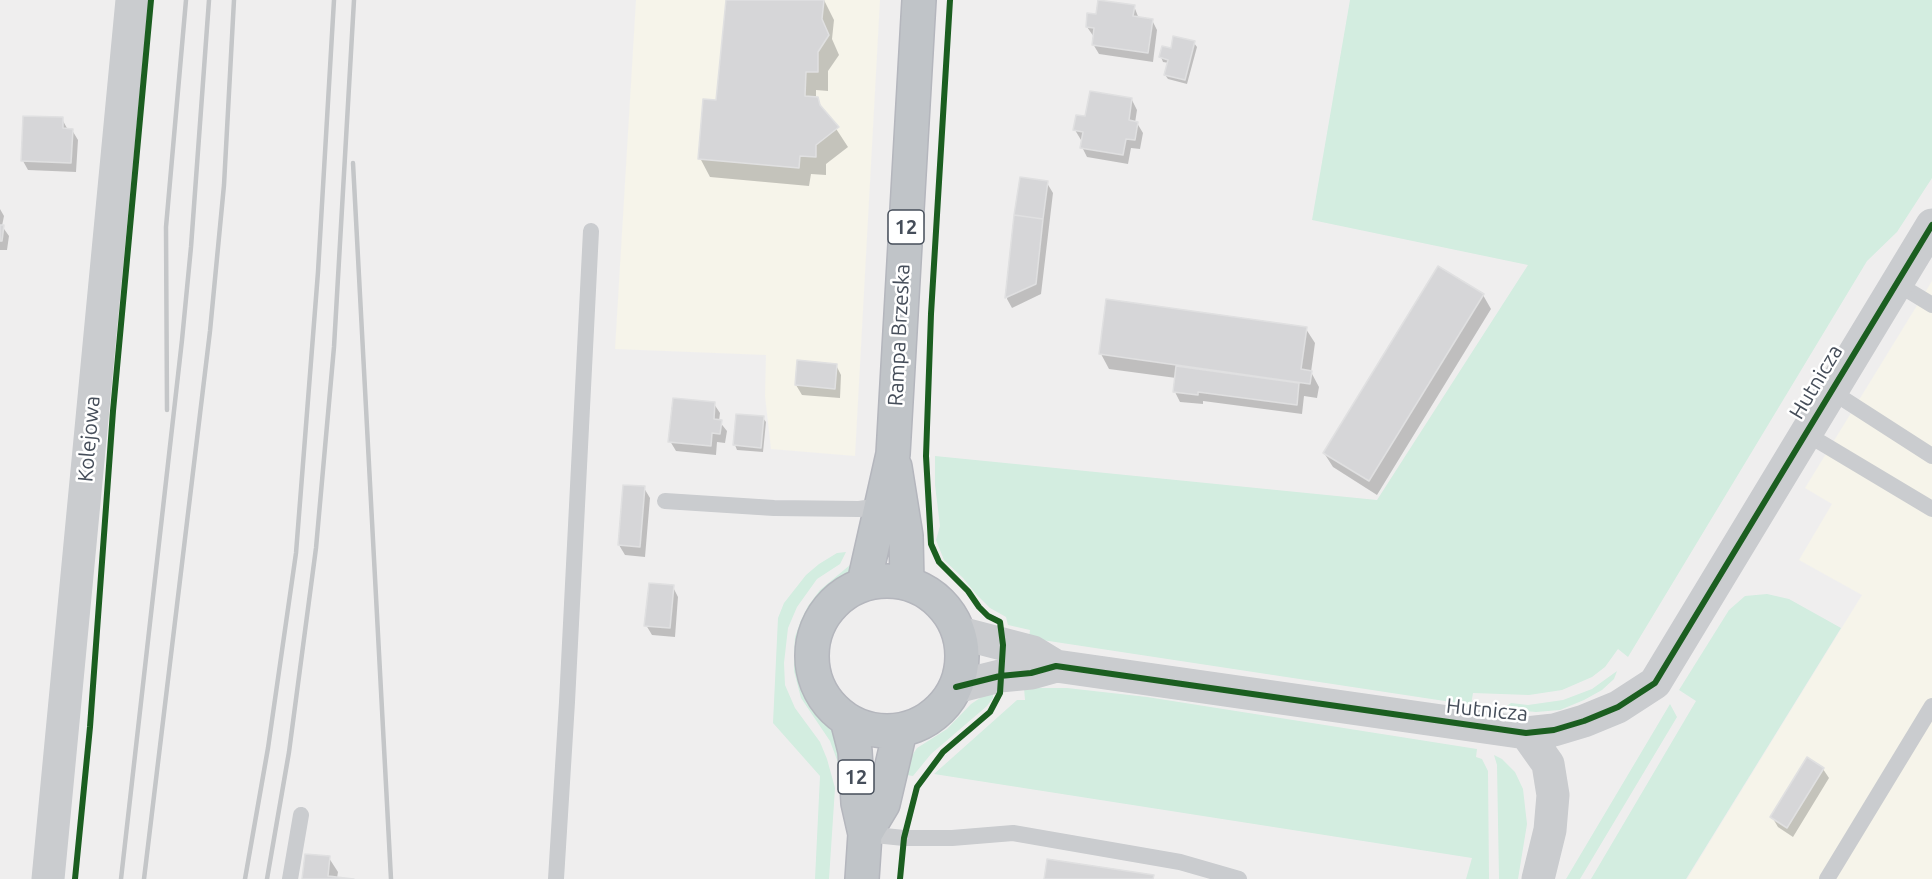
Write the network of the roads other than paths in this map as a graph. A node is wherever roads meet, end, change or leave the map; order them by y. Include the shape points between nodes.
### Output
1 (132, 0) edge
2 (919, 0) edge
3 (1932, 225) edge
4 (591, 231) dead end
5 (1896, 283) junction
6 (1932, 305) edge
7 (1831, 391) junction
8 (1805, 432) junction
9 (1932, 456) edge
10 (664, 501) dead end
11 (892, 505) junction
12 (1932, 509) edge
13 (906, 582) junction
14 (864, 583) junction
15 (960, 633) junction
16 (1056, 666) junction
17 (956, 687) junction
18 (1932, 706) edge
19 (1618, 707) junction
20 (847, 720) junction
21 (900, 731) junction
22 (1526, 733) junction
23 (1553, 795) junction
24 (301, 815) dead end
25 (865, 834) junction
26 (48, 879) edge
27 (290, 879) edge
28 (556, 879) edge
29 (862, 879) edge
30 (1239, 879) edge
31 (1538, 879) edge
32 (1827, 879) edge

1 - 26 street, Kolejowa
2 - 11 highway, Rampa Brzeska / 12
3 - 5 street, Hutnicza
4 - 28 lane
5 - 6 lane
5 - 7 street, Hutnicza
7 - 8 street, Hutnicza
7 - 9 lane
8 - 12 lane
8 - 19 street, Hutnicza via 1654,683
10 - 11 lane via 774,508 859,509
11 - 13 highway, Rampa Brzeska / 12 via 906,536
11 - 14 highway, Rampa Brzeska / 12
13 - 14 highway, 12
13 - 15 highway, 12 via 939,601
14 - 20 highway, 12 via 842,594 825,612 814,634 811,659 816,683 828,704
15 - 16 street, Hutnicza via 1033,652
15 - 17 highway, 12 via 962,670
16 - 17 street, Hutnicza
16 - 22 street, Hutnicza
17 - 21 highway, 12 via 936,713 923,723
18 - 32 lane
19 - 22 street, Hutnicza via 1554,730
19 - 23 street via 1571,749
20 - 21 highway, 12 via 882,732
20 - 25 highway, 12 via 855,751 858,803
21 - 25 highway, 12 via 883,804
22 - 23 street via 1548,764
23 - 31 street via 1550,830
24 - 27 lane
25 - 29 highway, 12
25 - 30 lane via 952,838 1013,833 1180,861

